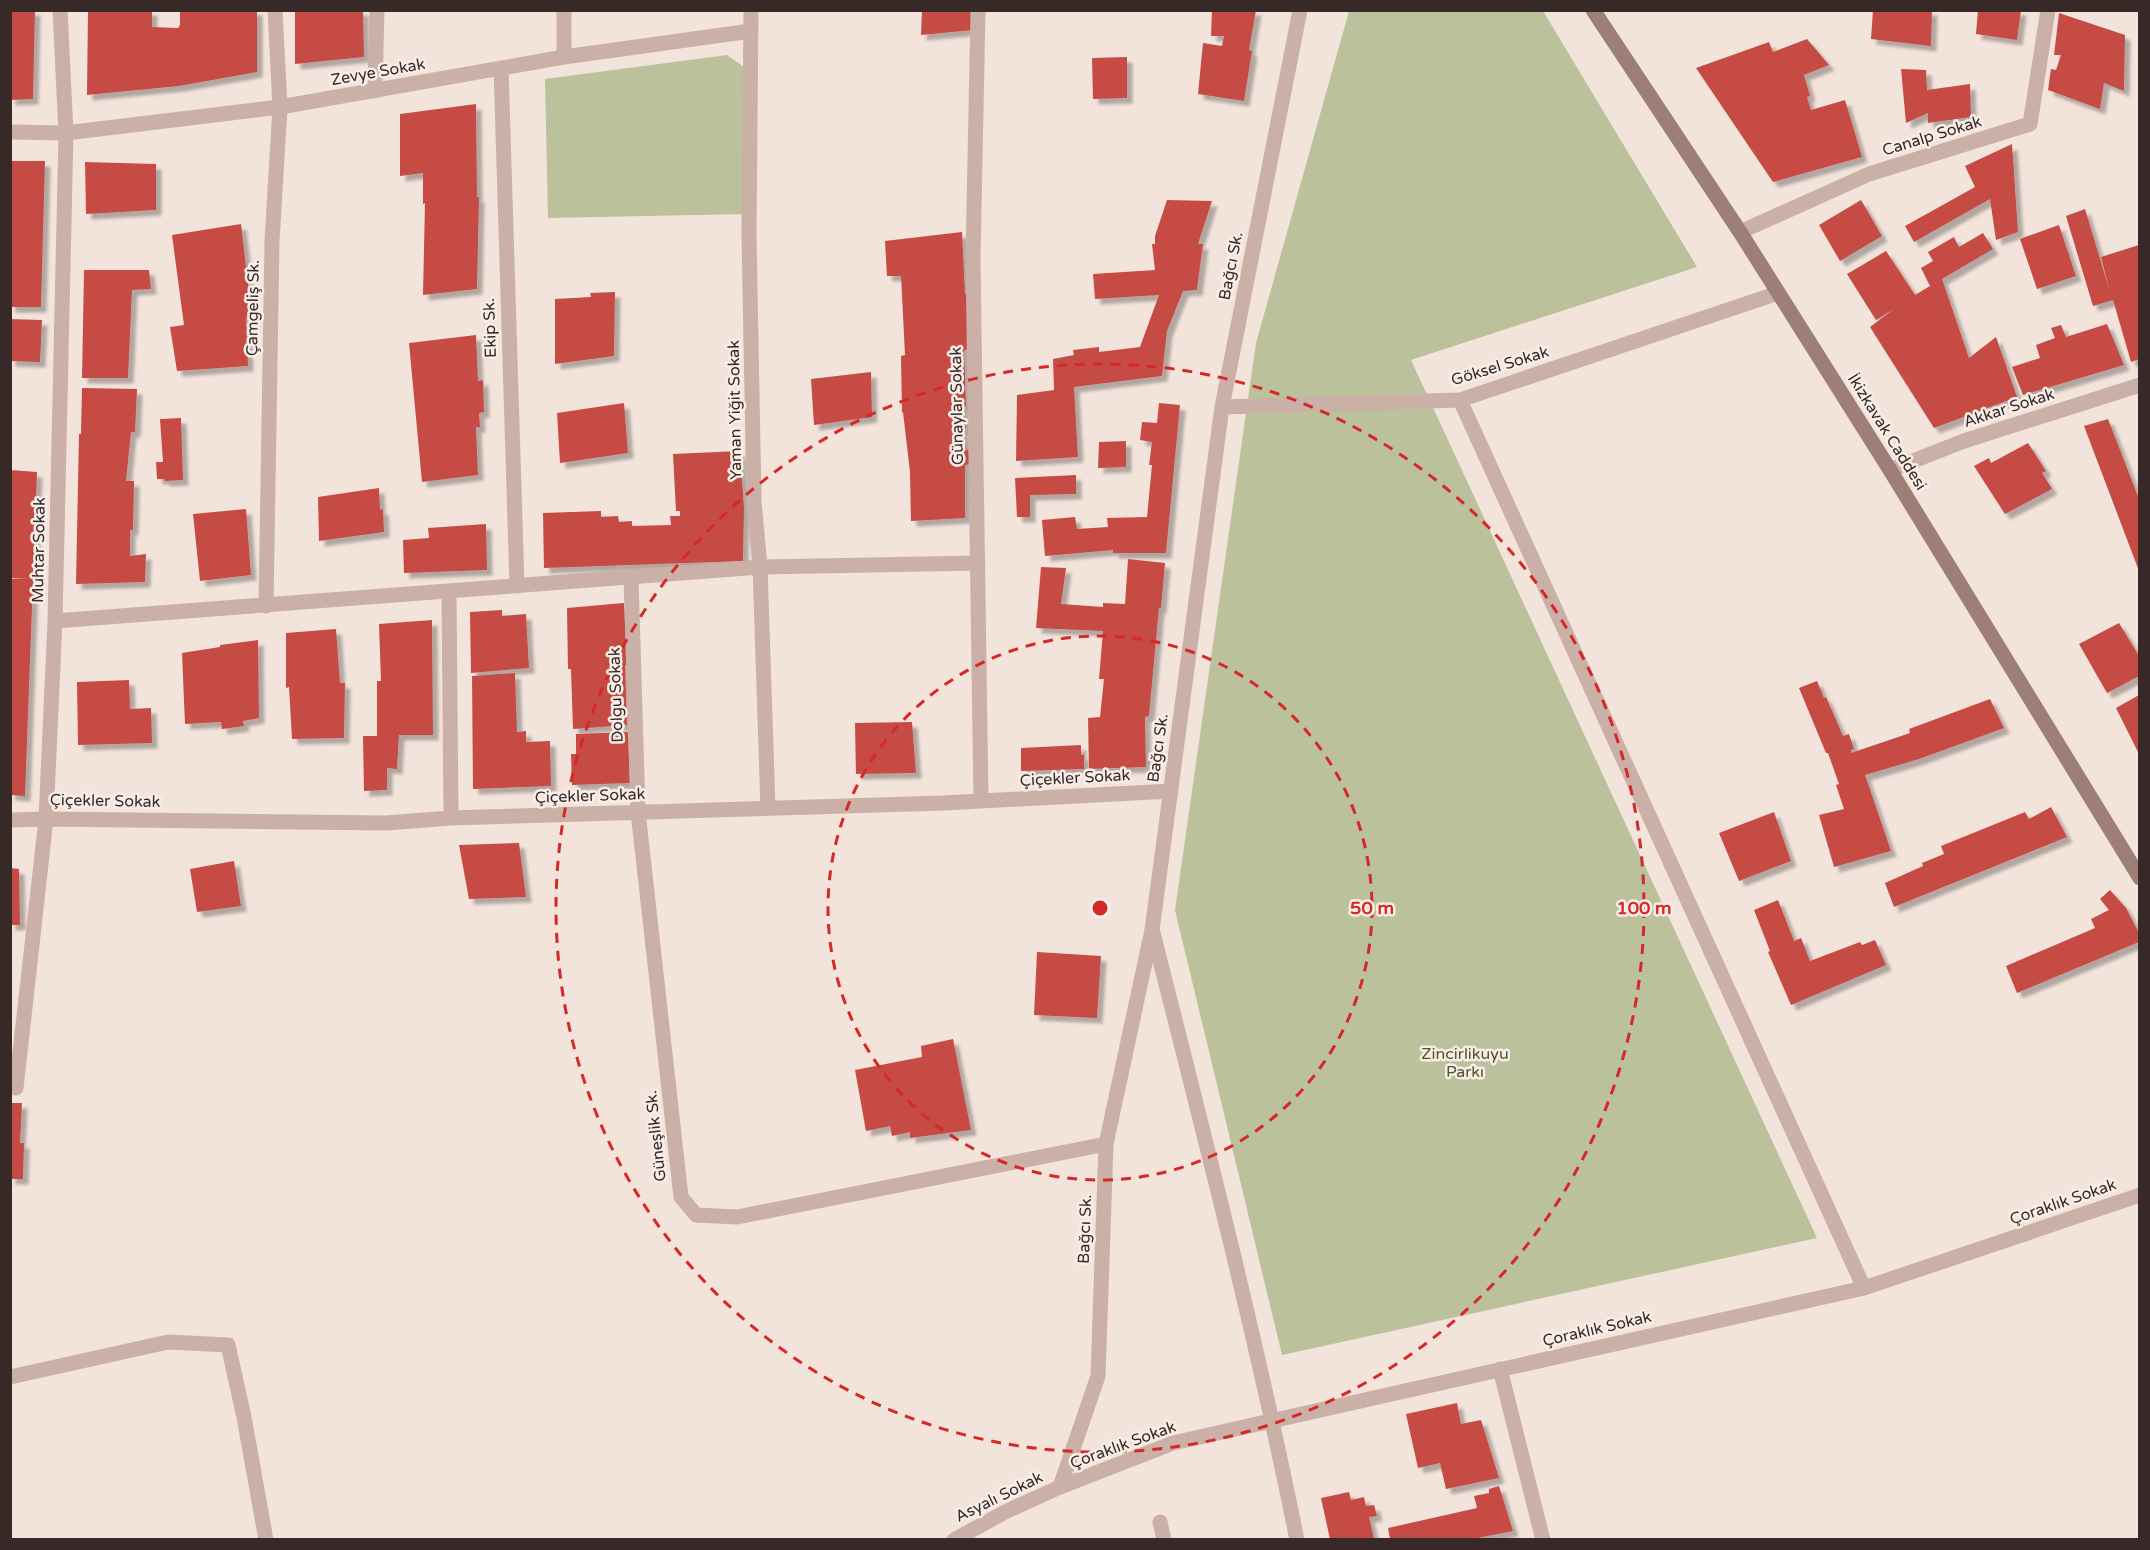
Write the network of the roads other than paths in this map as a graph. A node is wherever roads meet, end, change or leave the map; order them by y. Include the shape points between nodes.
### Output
1 (60, 10) edge
2 (275, 10) edge
3 (376, 10) edge
4 (564, 10) edge
5 (751, 10) edge
6 (978, 10) edge
7 (1300, 10) edge
8 (1593, 10) edge
9 (2048, 10) edge
10 (751, 31) junction
11 (564, 57) junction
12 (501, 69) junction
13 (375, 91) junction
14 (280, 107) junction
15 (10, 132) edge
16 (66, 133) junction
17 (1740, 232) junction
18 (1778, 293) junction
19 (2139, 385) edge
20 (1460, 400) junction
21 (1222, 407) junction
22 (1890, 470) junction
23 (978, 563) junction
24 (760, 567) junction
25 (631, 577) junction
26 (517, 586) junction
27 (449, 592) junction
28 (266, 606) junction
29 (56, 621) junction
30 (1171, 791) junction
31 (981, 801) junction
32 (768, 808) junction
33 (638, 812) junction
34 (451, 818) junction
35 (46, 819) junction
36 (10, 820) edge
37 (2139, 878) edge
38 (1152, 930) junction
39 (16, 1088) dead end
40 (1106, 1144) junction
41 (2139, 1195) edge
42 (1864, 1287) junction
43 (1500, 1369) junction
44 (10, 1377) edge
45 (1273, 1420) junction
46 (1060, 1487) junction
47 (1160, 1521) dead end
48 (266, 1539) edge
49 (954, 1539) edge
50 (1164, 1539) edge
51 (1297, 1539) edge
52 (1543, 1539) edge

1 - 16 street, Muhtar Sokak
2 - 14 street, Çamgeliş Sk.
3 - 13 street
4 - 11 street
5 - 10 street, Yaman Yiğit Sokak
6 - 23 street, Günaylar Sokak via 973,259
7 - 21 street, Bağcı Sk.
8 - 17 street, İkizkavak Caddesi
9 - 17 street, Canalp Sokak via 2030,124 1869,174
10 - 11 street, Zevye Sokak
10 - 24 street, Yaman Yiğit Sokak via 749,246 754,501
11 - 12 street, Zevye Sokak
12 - 13 street, Zevye Sokak
12 - 26 street, Ekip Sk.
13 - 14 street, Zevye Sokak
14 - 16 street, Zevye Sokak
14 - 28 street, Çamgeliş Sk. via 272,242
15 - 16 street, Zevye Sokak
16 - 29 street, Muhtar Sokak
17 - 18 street, İkizkavak Caddesi
18 - 20 street, Göksel Sokak
18 - 22 street, İkizkavak Caddesi
19 - 22 street, Akkar Sokak via 1964,441
20 - 21 street, Göksel Sokak
20 - 42 street
21 - 30 street, Bağcı Sk.
22 - 37 street, İkizkavak Caddesi
23 - 24 street
23 - 31 street, Günaylar Sokak
24 - 25 street
24 - 32 street, Yaman Yiğit Sokak
25 - 26 street
25 - 33 street, Dolgu Sokak
26 - 27 street
27 - 28 street
27 - 34 street
28 - 29 street
29 - 35 street, Muhtar Sokak
30 - 31 street, Çiçekler Sokak
30 - 38 street, Bağcı Sk.
31 - 32 street, Çiçekler Sokak
32 - 33 street, Çiçekler Sokak
33 - 34 street, Çiçekler Sokak
33 - 40 street, Güneşlik Sk. via 681,1197 696,1215 737,1217
34 - 35 street, Çiçekler Sokak via 386,823
35 - 36 street, Çiçekler Sokak
35 - 39 street, Muhtar Sokak
38 - 40 street, Bağcı Sk.
38 - 45 street
40 - 46 street, Bağcı Sk. via 1098,1376
41 - 42 street, Çoraklık Sokak
42 - 43 street, Çoraklık Sokak
43 - 45 street, Çoraklık Sokak
43 - 52 street
44 - 48 street via 168,1342 228,1345
45 - 46 street, Çoraklık Sokak via 1173,1443
45 - 51 street
46 - 49 street, Asyalı Sokak
47 - 50 street

